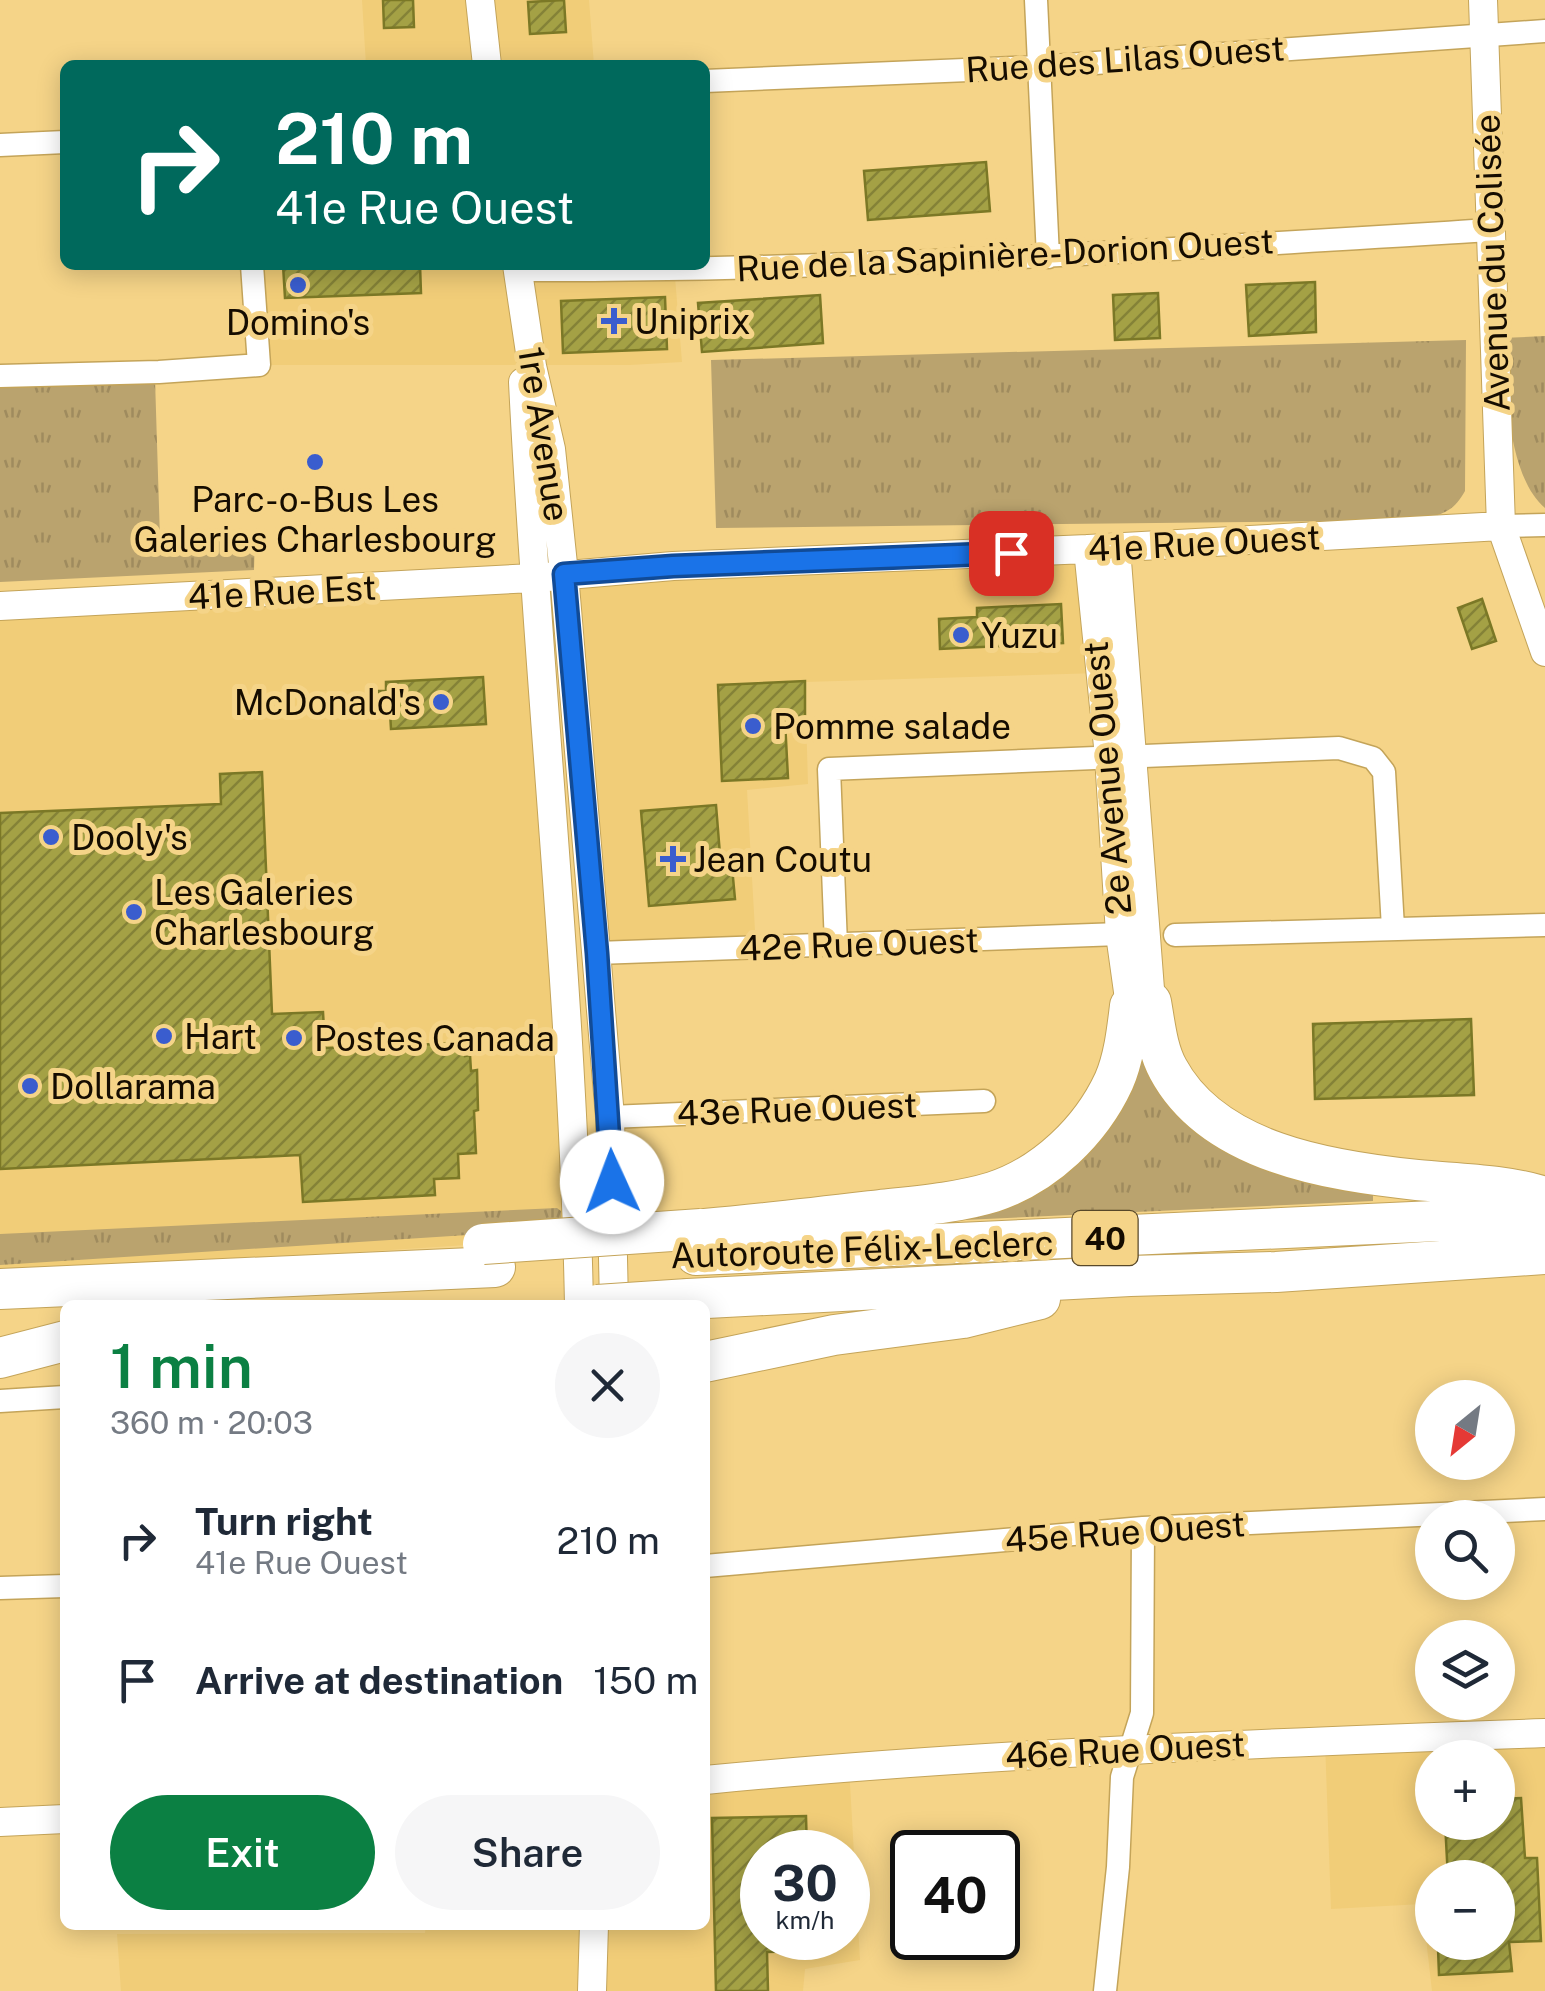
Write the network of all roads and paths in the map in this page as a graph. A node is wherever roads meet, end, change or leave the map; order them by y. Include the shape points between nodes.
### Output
1 (480, 0) edge
2 (1036, 0) edge
3 (1483, 0) edge
4 (1545, 31) edge
5 (1484, 34) junction
6 (486, 60) edge
7 (1039, 67) junction
8 (710, 82) edge
9 (60, 142) edge
10 (0, 145) edge
11 (1491, 230) junction
12 (1048, 257) junction
13 (710, 268) edge
14 (252, 270) edge
15 (659, 270) edge
16 (519, 272) edge
17 (0, 376) edge
18 (1501, 526) junction
19 (1545, 526) edge
20 (1102, 548) junction
21 (564, 574) junction
22 (532, 578) junction
23 (0, 606) edge
24 (1545, 652) edge
25 (1120, 756) junction
26 (1545, 925) edge
27 (1393, 928) junction
28 (1120, 934) junction
29 (1175, 935) dead end
30 (836, 945) junction
31 (597, 953) junction
32 (1141, 1004) junction
33 (984, 1101) dead end
34 (610, 1118) junction
35 (1524, 1215) edge
36 (699, 1242) junction
37 (1545, 1254) edge
38 (489, 1256) junction
39 (0, 1274) edge
40 (1130, 1276) junction
41 (0, 1290) edge
42 (579, 1300) edge
43 (614, 1300) edge
44 (688, 1300) edge
45 (60, 1330) edge
46 (0, 1333) edge
47 (60, 1342) edge
48 (0, 1358) edge
49 (710, 1361) edge
50 (60, 1397) edge
51 (0, 1401) edge
52 (1545, 1509) edge
53 (1143, 1528) junction
54 (710, 1566) edge
55 (60, 1586) edge
56 (0, 1588) edge
57 (1545, 1733) edge
58 (1129, 1748) junction
59 (710, 1780) edge
60 (60, 1818) edge
61 (0, 1822) edge
62 (594, 1930) edge
63 (592, 1991) edge
64 (1105, 1991) edge

1 - 6 street
2 - 7 street
3 - 5 street, Avenue du Colisée
4 - 5 street, Rue des Lilas Ouest
5 - 7 street, Rue des Lilas Ouest
5 - 11 street, Avenue du Colisée
7 - 8 street, Rue des Lilas Ouest
7 - 12 street
9 - 10 street
11 - 12 street, Rue de la Sapinière-Dorion Ouest
11 - 18 street, Avenue du Colisée
12 - 13 street, Rue de la Sapinière-Dorion Ouest
14 - 17 street via 259,366
15 - 16 street, Rue de la Sapinière-Dorion Ouest
16 - 21 street, 1re Avenue via 551,449
16 - 22 street, 1re Avenue
18 - 19 street, 41e Rue Ouest
18 - 20 street, 41e Rue Ouest
18 - 24 street, Avenue du Colisée
20 - 21 street, 41e Rue Ouest
20 - 25 street, 2e Avenue Ouest
21 - 22 street, 41e Rue Est
21 - 31 street, 1re Avenue
22 - 23 street, 41e Rue Est
22 - 42 street, 1re Avenue via 572,1115
25 - 27 street via 1340,748 1373,758 1387,790
25 - 28 street, 2e Avenue Ouest
25 - 30 street via 828,769
25 - 32 street, 2e Avenue Ouest
26 - 27 street
27 - 29 street
28 - 30 street, 42e Rue Ouest
28 - 32 street, 2e Avenue Ouest
30 - 31 street, 42e Rue Ouest
31 - 34 street, 1re Avenue
32 - 35 highway via 1166,1066 1216,1123 1286,1155
32 - 36 highway via 1096,1112 1029,1177 992,1192
33 - 34 street, 43e Rue Ouest
34 - 43 street, 1re Avenue
35 - 36 highway, Autoroute Félix-Leclerc / 40
35 - 37 highway, Autoroute Félix-Leclerc / 40
35 - 40 highway, Autoroute Félix-Leclerc / 40 via 1276,1272
36 - 38 highway, Autoroute Félix-Leclerc / 40
38 - 39 highway
38 - 41 highway, Autoroute Félix-Leclerc / 40
40 - 44 highway, Autoroute Félix-Leclerc / 40, bridge
40 - 49 highway via 963,1318
45 - 46 highway
47 - 48 highway
50 - 51 street
52 - 53 street, 45e Rue Ouest
53 - 54 street, 45e Rue Ouest
53 - 58 street via 1142,1713
55 - 56 street
57 - 58 street, 46e Rue Ouest
58 - 59 street, 46e Rue Ouest
58 - 64 street
60 - 61 street
62 - 63 street

